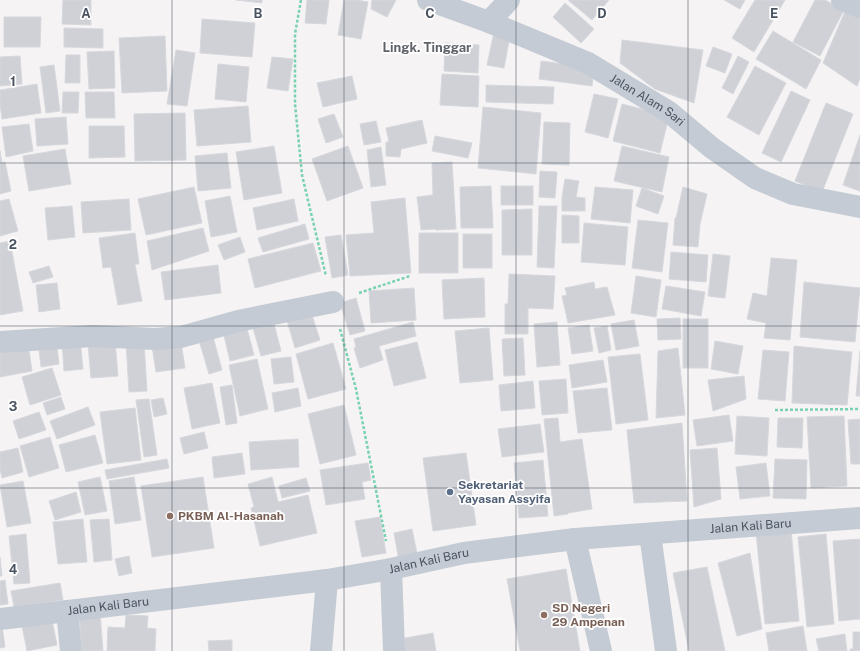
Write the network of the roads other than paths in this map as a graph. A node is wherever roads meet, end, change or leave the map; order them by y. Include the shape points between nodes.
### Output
1 (428, 0) edge
2 (509, 0) edge
3 (842, 0) edge
4 (860, 7) edge
5 (489, 22) junction
6 (860, 207) edge
7 (332, 302) road end
8 (0, 342) edge
9 (860, 518) edge
10 (650, 534) junction
11 (575, 539) junction
12 (391, 569) junction
13 (327, 580) junction
14 (67, 611) junction
15 (0, 619) edge
16 (71, 651) edge
17 (321, 651) edge
18 (394, 651) edge
19 (601, 651) edge
20 (666, 651) edge

1 - 5 street, Jalan Alam Sari
2 - 5 street
3 - 4 street
5 - 6 street, Jalan Alam Sari via 588,64 669,112 712,148 755,178 793,194
7 - 8 street via 238,321 181,337 155,340 93,336
9 - 10 street, Jalan Kali Baru
10 - 11 street, Jalan Kali Baru
10 - 20 street
11 - 12 street, Jalan Kali Baru via 464,553
11 - 19 street
12 - 13 street, Jalan Kali Baru
12 - 18 street
13 - 14 street, Jalan Kali Baru
13 - 17 street
14 - 15 street, Jalan Kali Baru
14 - 16 street

